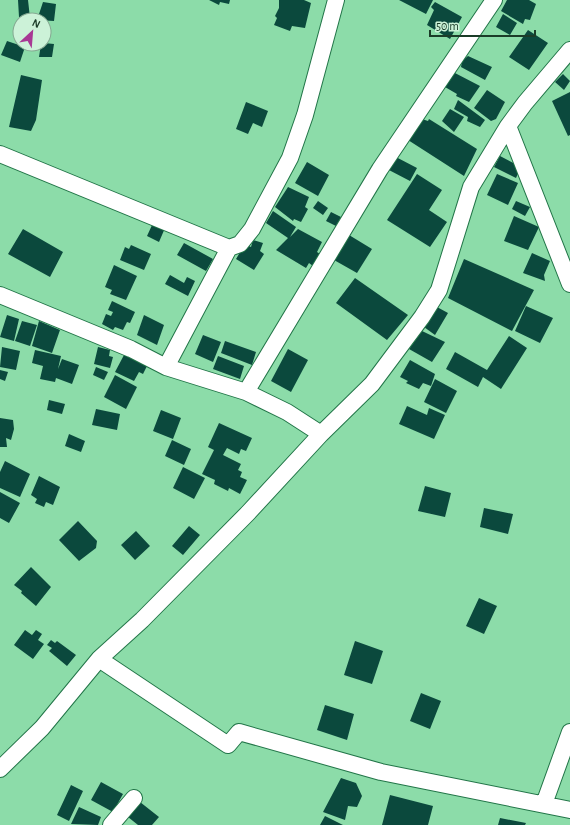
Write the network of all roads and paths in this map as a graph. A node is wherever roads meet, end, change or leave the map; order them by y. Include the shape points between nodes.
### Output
1 (336, 0) edge
2 (494, 0) edge
3 (570, 50) edge
4 (508, 126) junction
5 (0, 154) edge
6 (229, 248) junction
7 (570, 284) edge
8 (0, 295) edge
9 (166, 367) junction
10 (246, 392) junction
11 (321, 434) junction
12 (99, 659) junction
13 (570, 732) edge
14 (0, 769) edge
15 (134, 798) dead end
16 (544, 804) junction
17 (570, 810) edge
18 (111, 825) edge

1 - 6 street via 305,115 290,158 252,229 240,244
2 - 10 street via 380,169
3 - 4 street
4 - 7 street
4 - 11 street via 471,187 439,290 372,384
5 - 6 street
6 - 9 street
8 - 9 street
9 - 10 street
10 - 11 street via 287,412
11 - 12 street via 248,513 142,620
12 - 14 street via 42,728
12 - 16 street via 228,745 239,732 381,772
13 - 16 street
15 - 18 street
16 - 17 street

